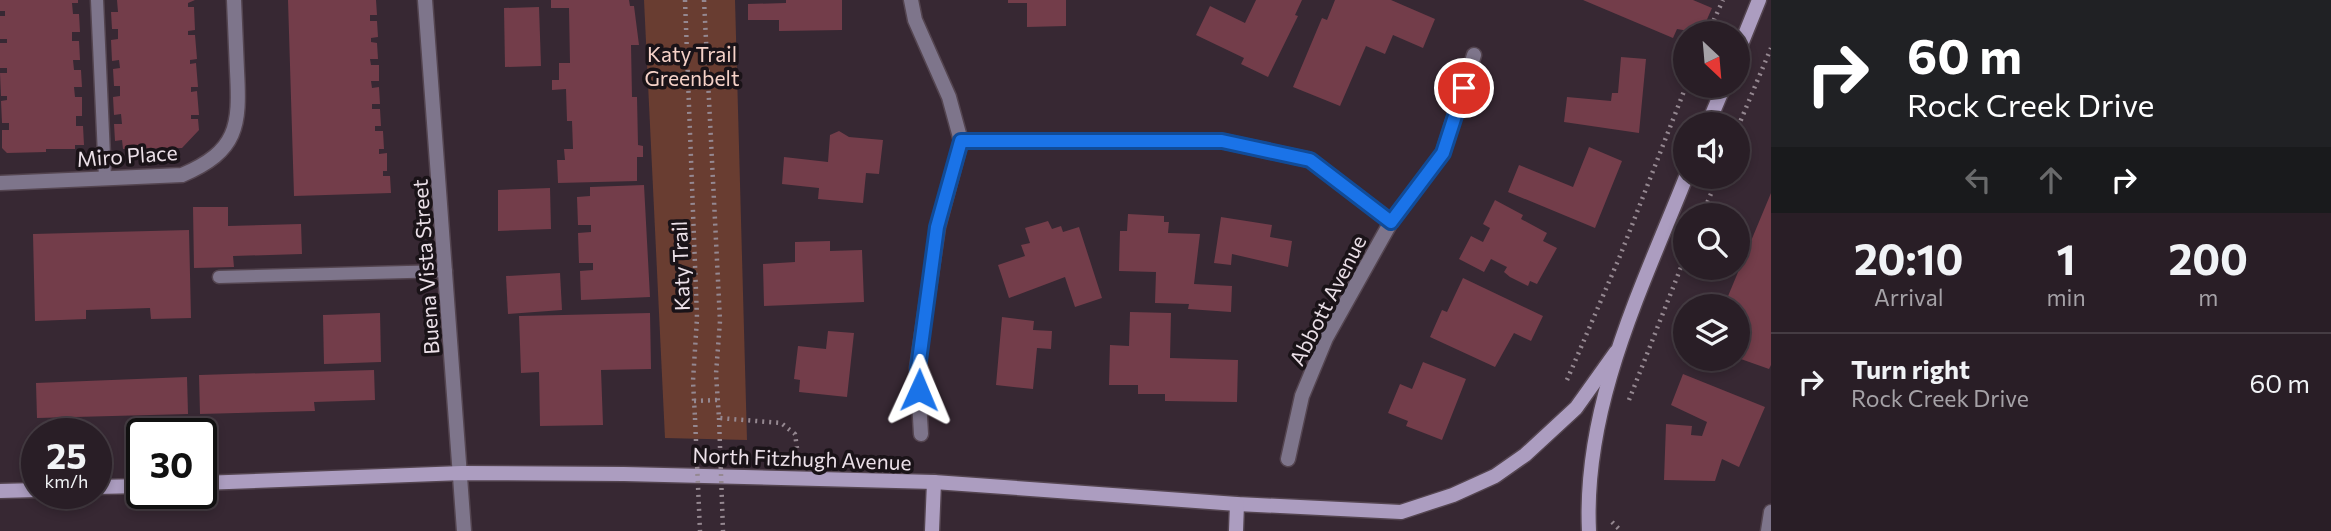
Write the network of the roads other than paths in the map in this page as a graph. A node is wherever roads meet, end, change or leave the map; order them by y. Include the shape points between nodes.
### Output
1 (97, 0) edge
2 (234, 0) edge
3 (425, 0) edge
4 (911, 0) edge
5 (1759, 0) edge
6 (1750, 22) edge
7 (1474, 55) dead end
8 (961, 141) junction
9 (105, 178) junction
10 (0, 183) edge
11 (1681, 189) edge
12 (1391, 222) junction
13 (446, 271) junction
14 (219, 277) dead end
15 (1616, 352) junction
16 (921, 433) dead end
17 (1288, 459) dead end
18 (462, 473) junction
19 (217, 482) edge
20 (934, 482) junction
21 (21, 490) edge
22 (0, 491) edge
23 (1237, 504) junction
24 (1771, 512) edge
25 (464, 531) edge
26 (932, 531) edge
27 (1236, 531) edge
28 (1589, 531) edge
29 (1768, 531) edge

1 - 9 lane
2 - 9 street, Miro Place via 239,115 232,136 202,167 182,175
3 - 13 street, Buena Vista Street
4 - 8 street
5 - 6 main road
7 - 12 street, Abbott Avenue via 1443,153
8 - 12 street via 1222,141 1310,160
8 - 16 street via 937,227 919,355
9 - 10 street, Miro Place
11 - 15 main road
12 - 17 street, Abbott Avenue via 1326,338 1302,396
13 - 14 lane
13 - 18 street, Buena Vista Street
15 - 23 main road, North Fitzhugh Avenue via 1576,408 1525,455 1495,476 1452,495 1401,512
15 - 28 main road via 1590,460
18 - 19 main road, North Fitzhugh Avenue
18 - 20 main road, North Fitzhugh Avenue
18 - 25 street, Buena Vista Street
20 - 23 main road, North Fitzhugh Avenue
20 - 26 main road
21 - 22 main road
23 - 27 main road
24 - 29 street

